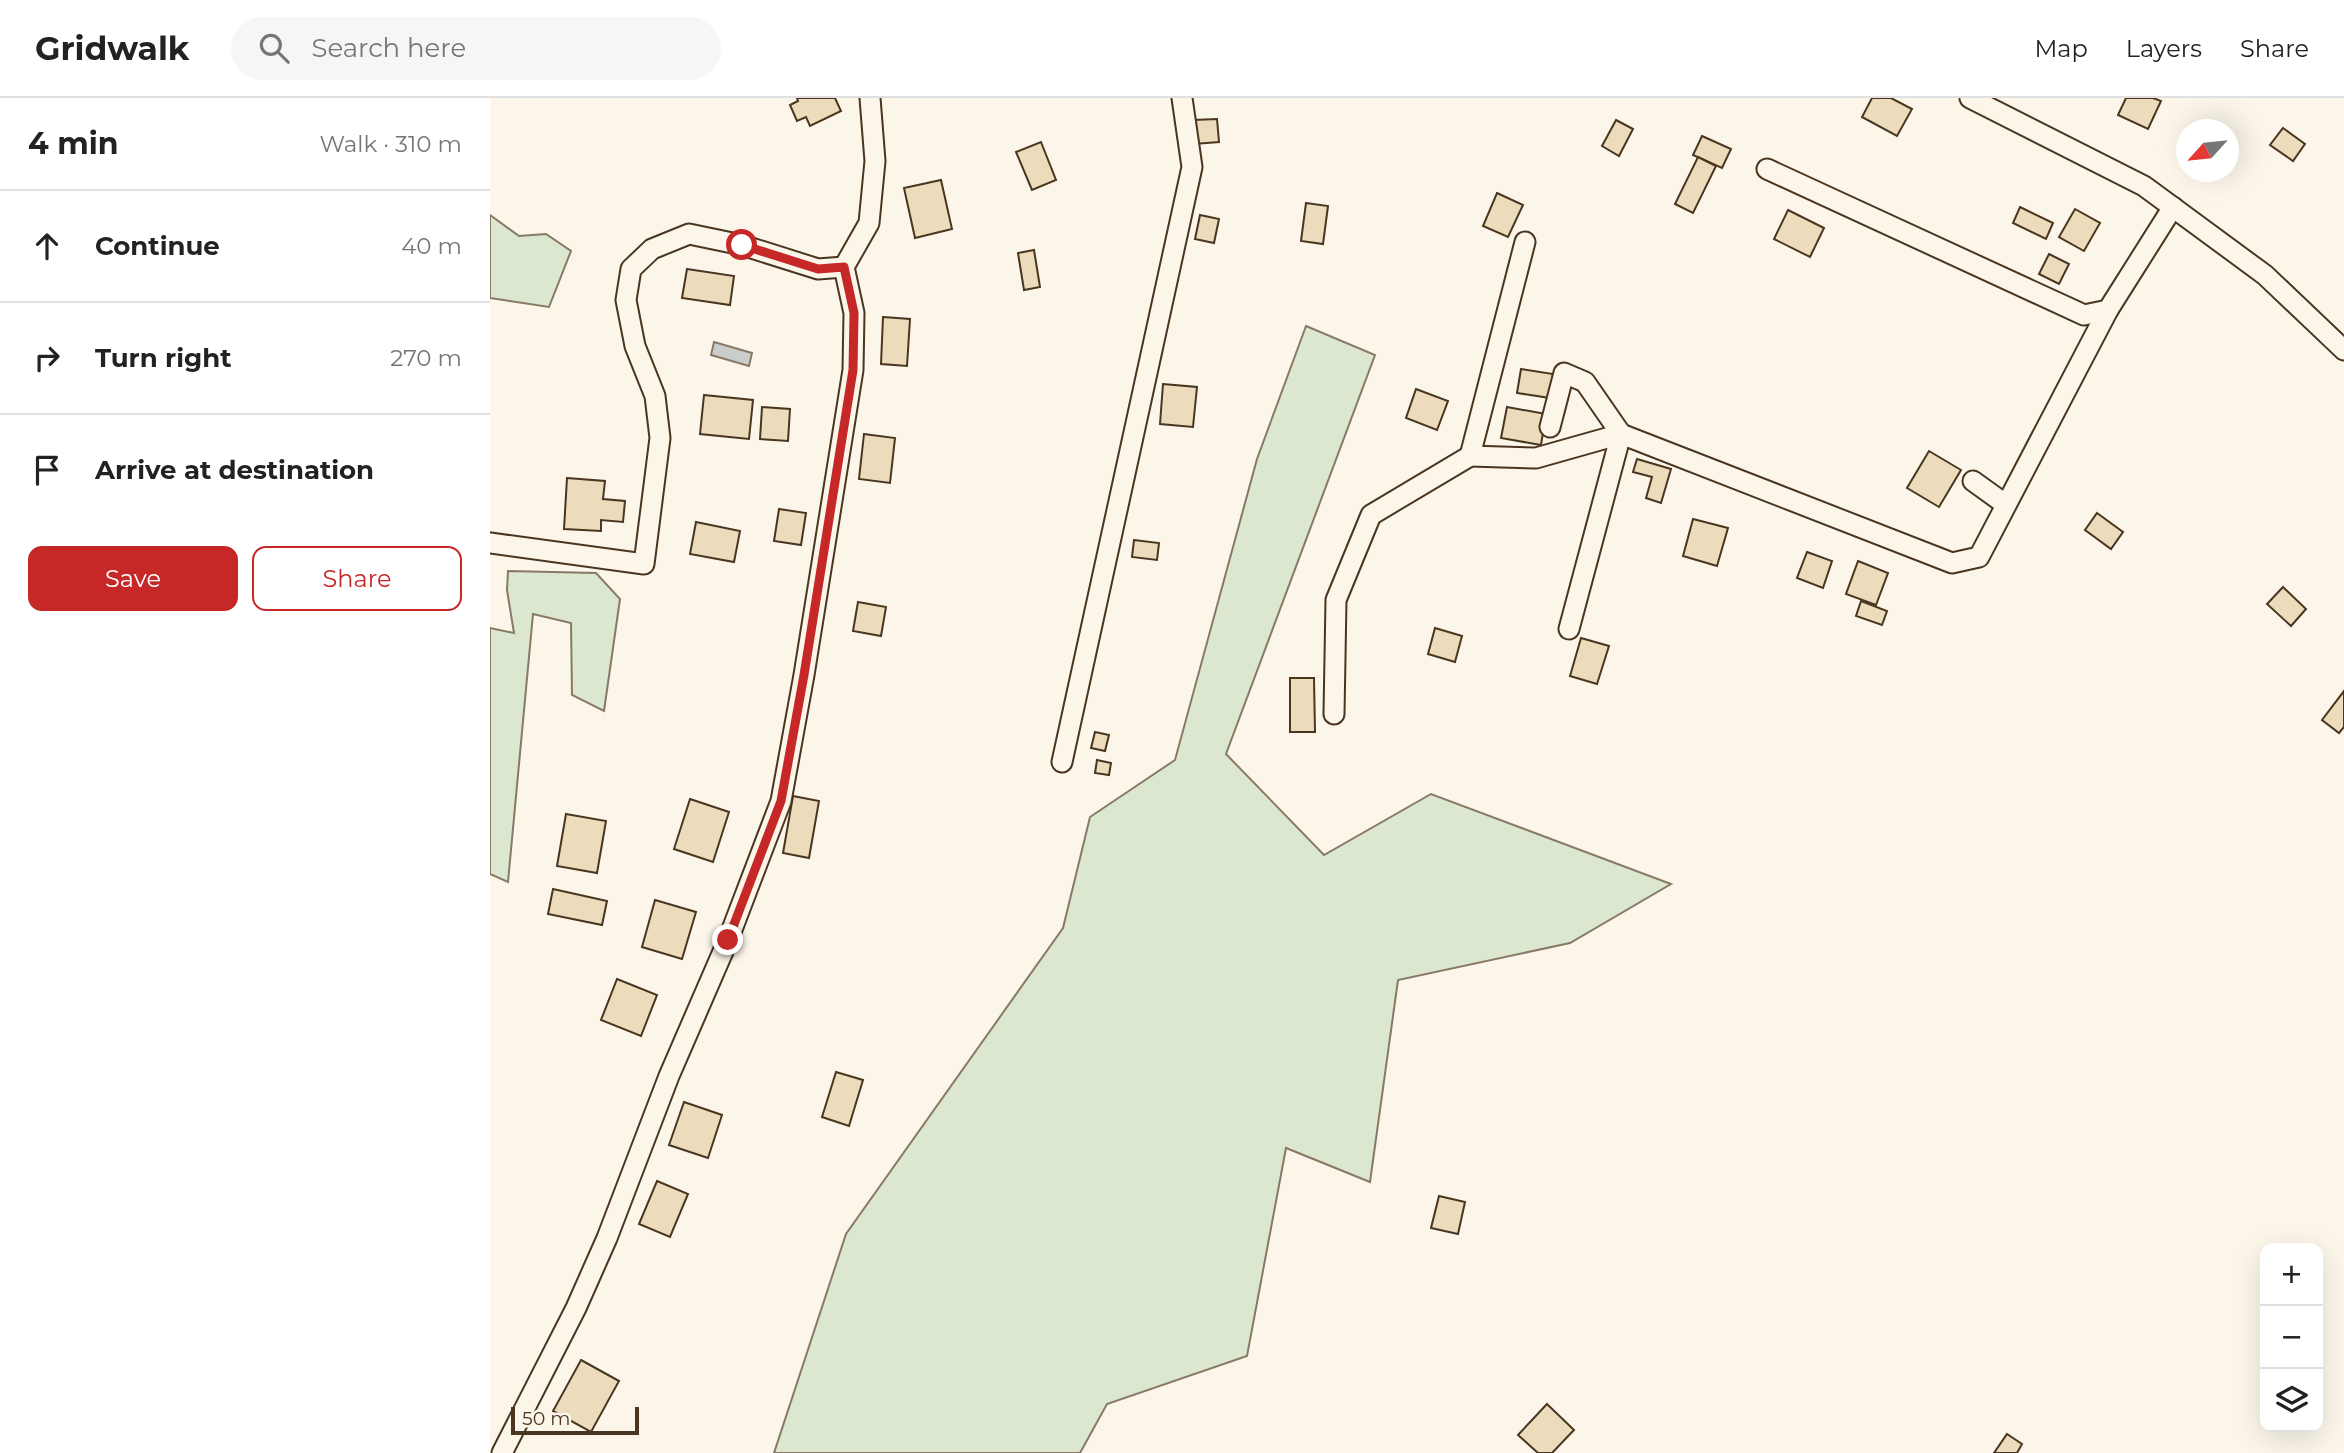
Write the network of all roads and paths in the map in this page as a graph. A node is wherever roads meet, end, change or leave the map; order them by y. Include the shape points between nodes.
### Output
1 (870, 98) edge
2 (1182, 98) edge
3 (1970, 98) edge
4 (1767, 169) dead end
5 (2173, 207) junction
6 (1525, 242) dead end
7 (844, 267) junction
8 (2108, 310) junction
9 (2344, 350) edge
10 (1550, 427) dead end
11 (1621, 434) junction
12 (1470, 456) junction
13 (1973, 481) dead end
14 (2005, 504) junction
15 (490, 543) edge
16 (1569, 629) dead end
17 (1334, 715) dead end
18 (1062, 762) dead end
19 (502, 1453) edge

1 - 7 street via 875,162 869,223
2 - 18 street via 1192,167
3 - 5 street via 2144,186
4 - 8 street via 2084,316
5 - 8 street
5 - 9 street via 2265,275
6 - 12 street
7 - 15 street via 818,269 689,234 652,249 631,270 626,300 635,346 655,396 660,438 644,564
7 - 19 street via 854,313 853,370 781,801 607,1238
8 - 14 street
10 - 11 street via 1564,373 1585,382
11 - 12 street via 1536,458
11 - 14 street via 1952,563 1979,557
11 - 16 street
12 - 17 street via 1371,516 1336,600
13 - 14 street

